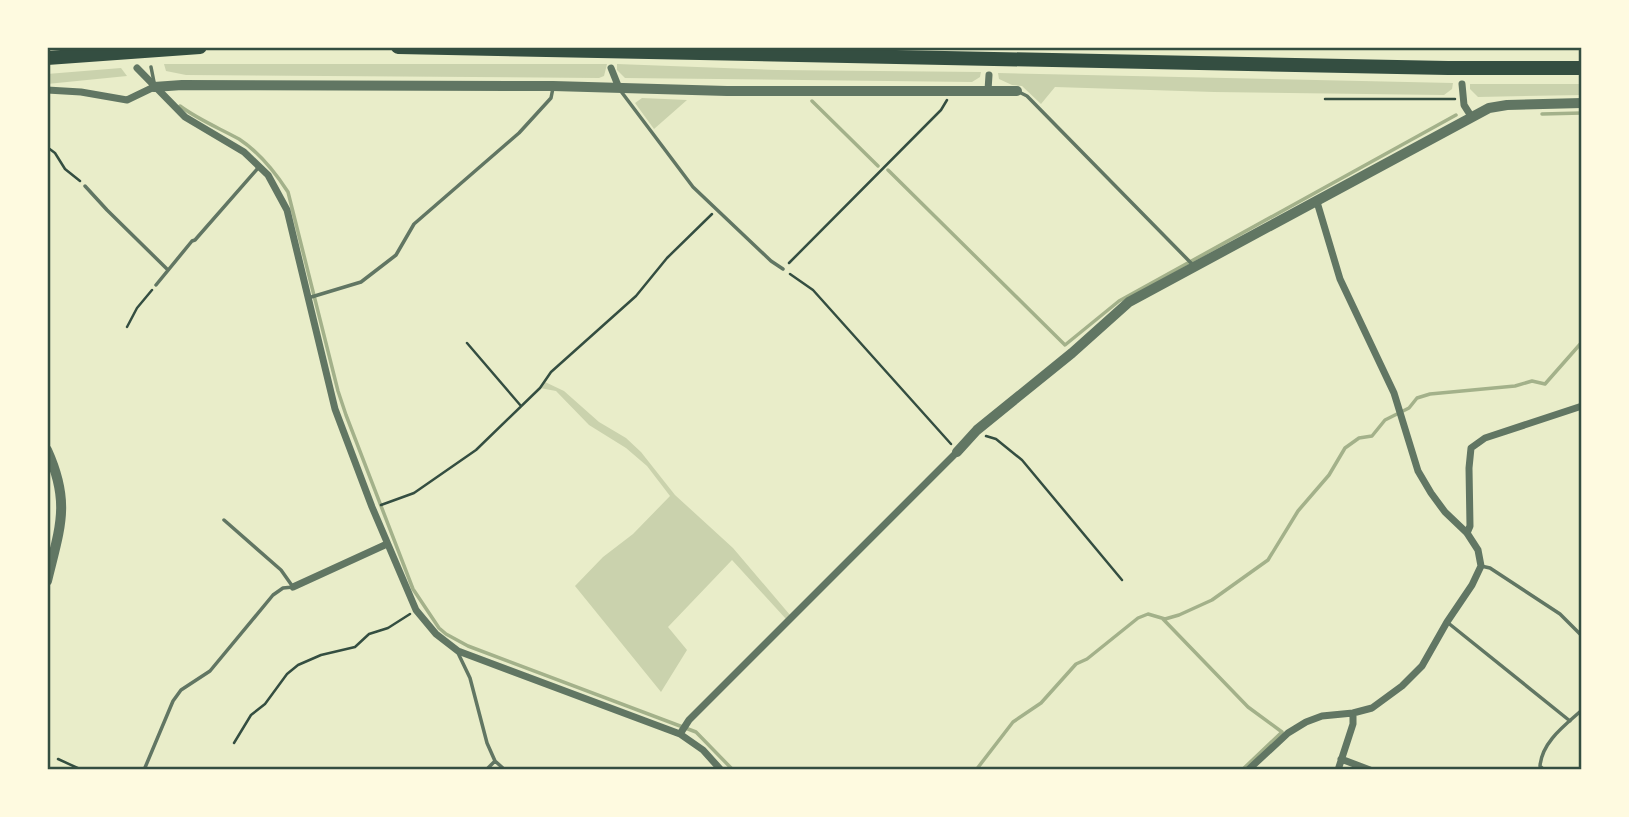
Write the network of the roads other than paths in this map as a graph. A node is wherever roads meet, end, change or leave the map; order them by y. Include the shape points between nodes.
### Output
1 (200, 47) edge
2 (398, 47) edge
3 (47, 58) edge
4 (151, 67) dead end
5 (137, 68) dead end
6 (611, 68) dead end
7 (1582, 68) edge
8 (989, 75) dead end
9 (1462, 84) dead end
10 (553, 86) junction
11 (154, 87) junction
12 (619, 88) junction
13 (47, 90) edge
14 (988, 90) junction
15 (1017, 91) joint
16 (1582, 103) edge
17 (1471, 116) junction
18 (259, 167) junction
19 (85, 186) road end
20 (1317, 202) junction
21 (1194, 266) junction
22 (783, 269) road end
23 (168, 270) junction
24 (156, 285) road end
25 (308, 298) junction
26 (1582, 406) edge
27 (47, 450) edge
28 (957, 452) joint
29 (224, 520) dead end
30 (1467, 533) junction
31 (387, 544) junction
32 (1481, 566) junction
33 (47, 581) edge
34 (293, 587) junction
35 (1447, 622) junction
36 (1582, 636) edge
37 (458, 651) junction
38 (1582, 710) edge
39 (1353, 713) junction
40 (1570, 721) junction
41 (680, 734) junction
42 (1341, 759) junction
43 (495, 761) junction
44 (144, 770) edge
45 (486, 770) edge
46 (506, 770) edge
47 (721, 770) edge
48 (1248, 770) edge
49 (1338, 770) edge
50 (1370, 770) edge
51 (1544, 770) edge

1 - 3 highway
2 - 7 highway
4 - 11 lane
5 - 11 street
6 - 12 street
8 - 14 street
9 - 17 street via 1462,99
10 - 11 street
10 - 12 street
10 - 25 lane via 551,98 519,133 414,224 396,255 361,282
11 - 13 street via 127,100
11 - 18 street via 184,117 235,146
12 - 14 street
12 - 22 lane via 687,180
14 - 15 street
15 - 21 lane
16 - 17 street via 1507,105
17 - 20 street
18 - 23 lane
18 - 25 street via 287,210
19 - 23 lane
20 - 21 street
20 - 30 street via 1340,279 1383,368 1418,471 1438,503
21 - 28 street via 1129,302
23 - 24 lane
25 - 31 street via 335,409
26 - 30 street via 1485,438 1471,448 1471,526
27 - 33 street via 58,476 62,511
28 - 41 street
29 - 34 lane via 281,570
30 - 32 street
31 - 34 street
31 - 37 street via 416,610
32 - 35 street
32 - 36 lane via 1560,614
34 - 44 lane via 273,595 210,671 180,690
35 - 39 street via 1422,666 1402,686 1372,708
35 - 40 lane
37 - 41 street
37 - 43 lane
38 - 40 lane
39 - 42 street
39 - 48 street via 1332,713 1306,722
40 - 51 lane via 1541,754
41 - 47 street
42 - 49 street
42 - 50 street
43 - 45 lane
43 - 46 lane

